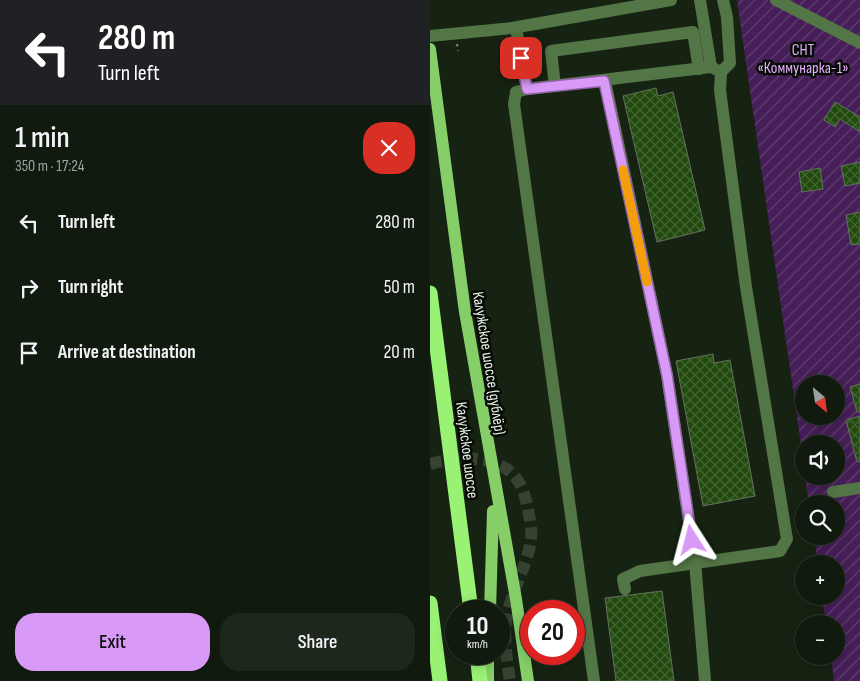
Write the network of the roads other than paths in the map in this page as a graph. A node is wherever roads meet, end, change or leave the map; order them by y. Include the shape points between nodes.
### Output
1 (671, 0) edge
2 (700, 0) edge
3 (723, 0) edge
4 (776, 0) edge
5 (792, 3) edge
6 (516, 28) junction
7 (430, 36) edge
8 (860, 43) edge
9 (430, 49) edge
10 (710, 69) junction
11 (604, 81) junction
12 (556, 86) junction
13 (527, 89) junction
14 (430, 293) edge
15 (494, 479) junction
16 (860, 488) edge
17 (833, 492) dead end
18 (695, 562) junction
19 (624, 588) dead end
20 (470, 600) edge
21 (491, 600) edge
22 (430, 603) edge
23 (478, 665) edge
24 (488, 665) edge
25 (440, 681) edge
26 (480, 681) edge
27 (488, 681) edge
28 (528, 681) edge
29 (594, 681) edge
30 (706, 681) edge

1 - 6 street
2 - 10 street
3 - 10 street via 730,62
4 - 5 street
5 - 8 street
6 - 7 street
6 - 13 street
9 - 15 main road, Калужское шоссе (дублёр) via 464,312
10 - 11 street
10 - 12 street via 693,32 551,51
10 - 18 street via 720,90 746,287 787,539 780,551
11 - 12 street
11 - 18 street via 667,375
12 - 13 street
13 - 29 street via 516,92 514,104
14 - 20 highway, Калужское шоссе
15 - 21 main road
15 - 28 main road, Калужское шоссе (дублёр)
16 - 17 street
18 - 19 street via 640,571 623,579
18 - 30 street
22 - 25 highway
23 - 26 highway
24 - 27 main road

